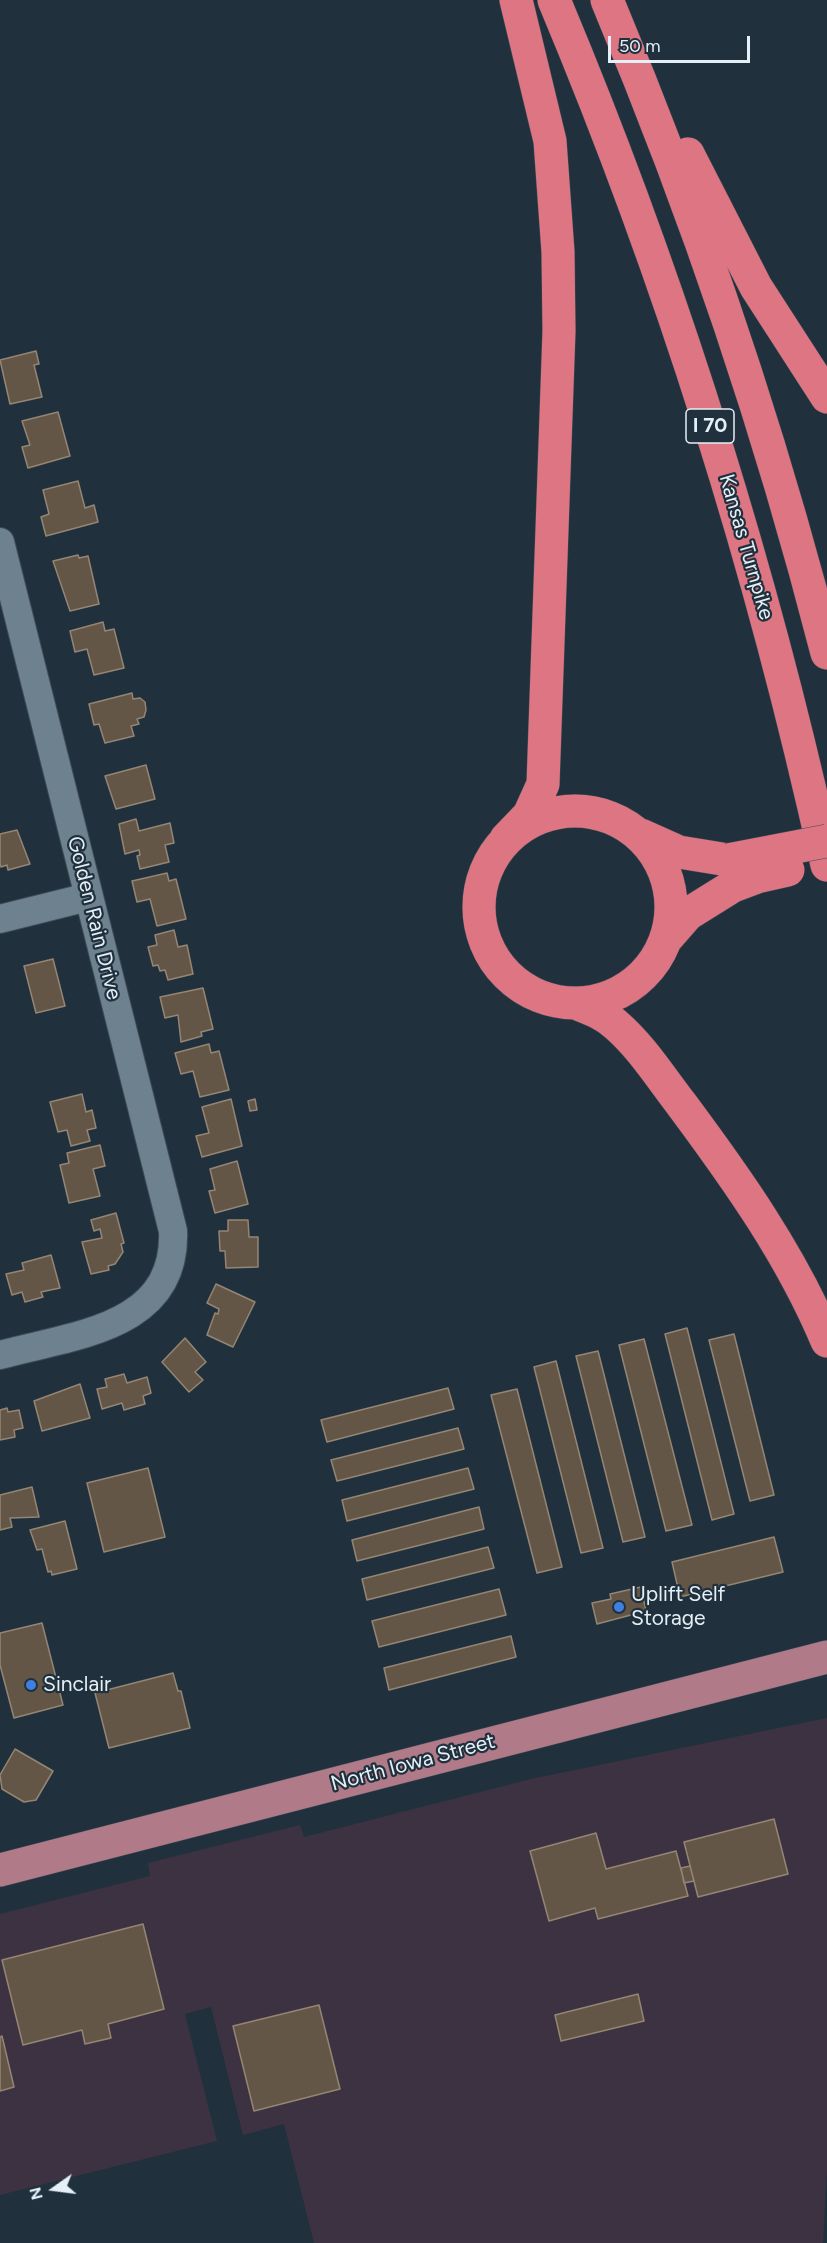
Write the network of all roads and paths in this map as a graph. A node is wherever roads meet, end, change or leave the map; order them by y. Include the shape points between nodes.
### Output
1 (516, 0) edge
2 (554, 0) edge
3 (609, 5) edge
4 (827, 397) edge
5 (0, 542) edge
6 (827, 653) edge
7 (633, 830) junction
8 (506, 839) junction
9 (827, 841) edge
10 (827, 863) edge
11 (730, 873) junction
12 (88, 897) junction
13 (0, 919) edge
14 (667, 938) junction
15 (575, 1003) junction
16 (827, 1341) edge
17 (0, 1354) edge
18 (814, 1660) edge
19 (0, 1870) edge

1 - 8 highway via 550,141 559,331 543,784 529,815
2 - 10 highway, Kansas Turnpike / I 70 via 620,165 705,409 780,665
3 - 4 highway via 756,287
3 - 6 highway, I 70 via 727,317 784,496
5 - 12 street, Golden Rain Drive
7 - 8 highway via 602,814 568,810 535,819
7 - 11 highway via 660,846
7 - 14 highway via 654,851 667,878 672,908
8 - 15 highway via 490,862 481,889 480,917 487,944 501,968 522,987 547,999
9 - 11 highway, bridge
10 - 11 highway, bridge via 757,877
11 - 14 highway
12 - 13 street
12 - 17 street, Golden Rain Drive via 173,1231 167,1273 137,1312 119,1322
14 - 15 highway via 653,964 631,986 604,999
15 - 16 highway via 616,1024 704,1134 766,1224
18 - 19 main road, North Iowa Street

